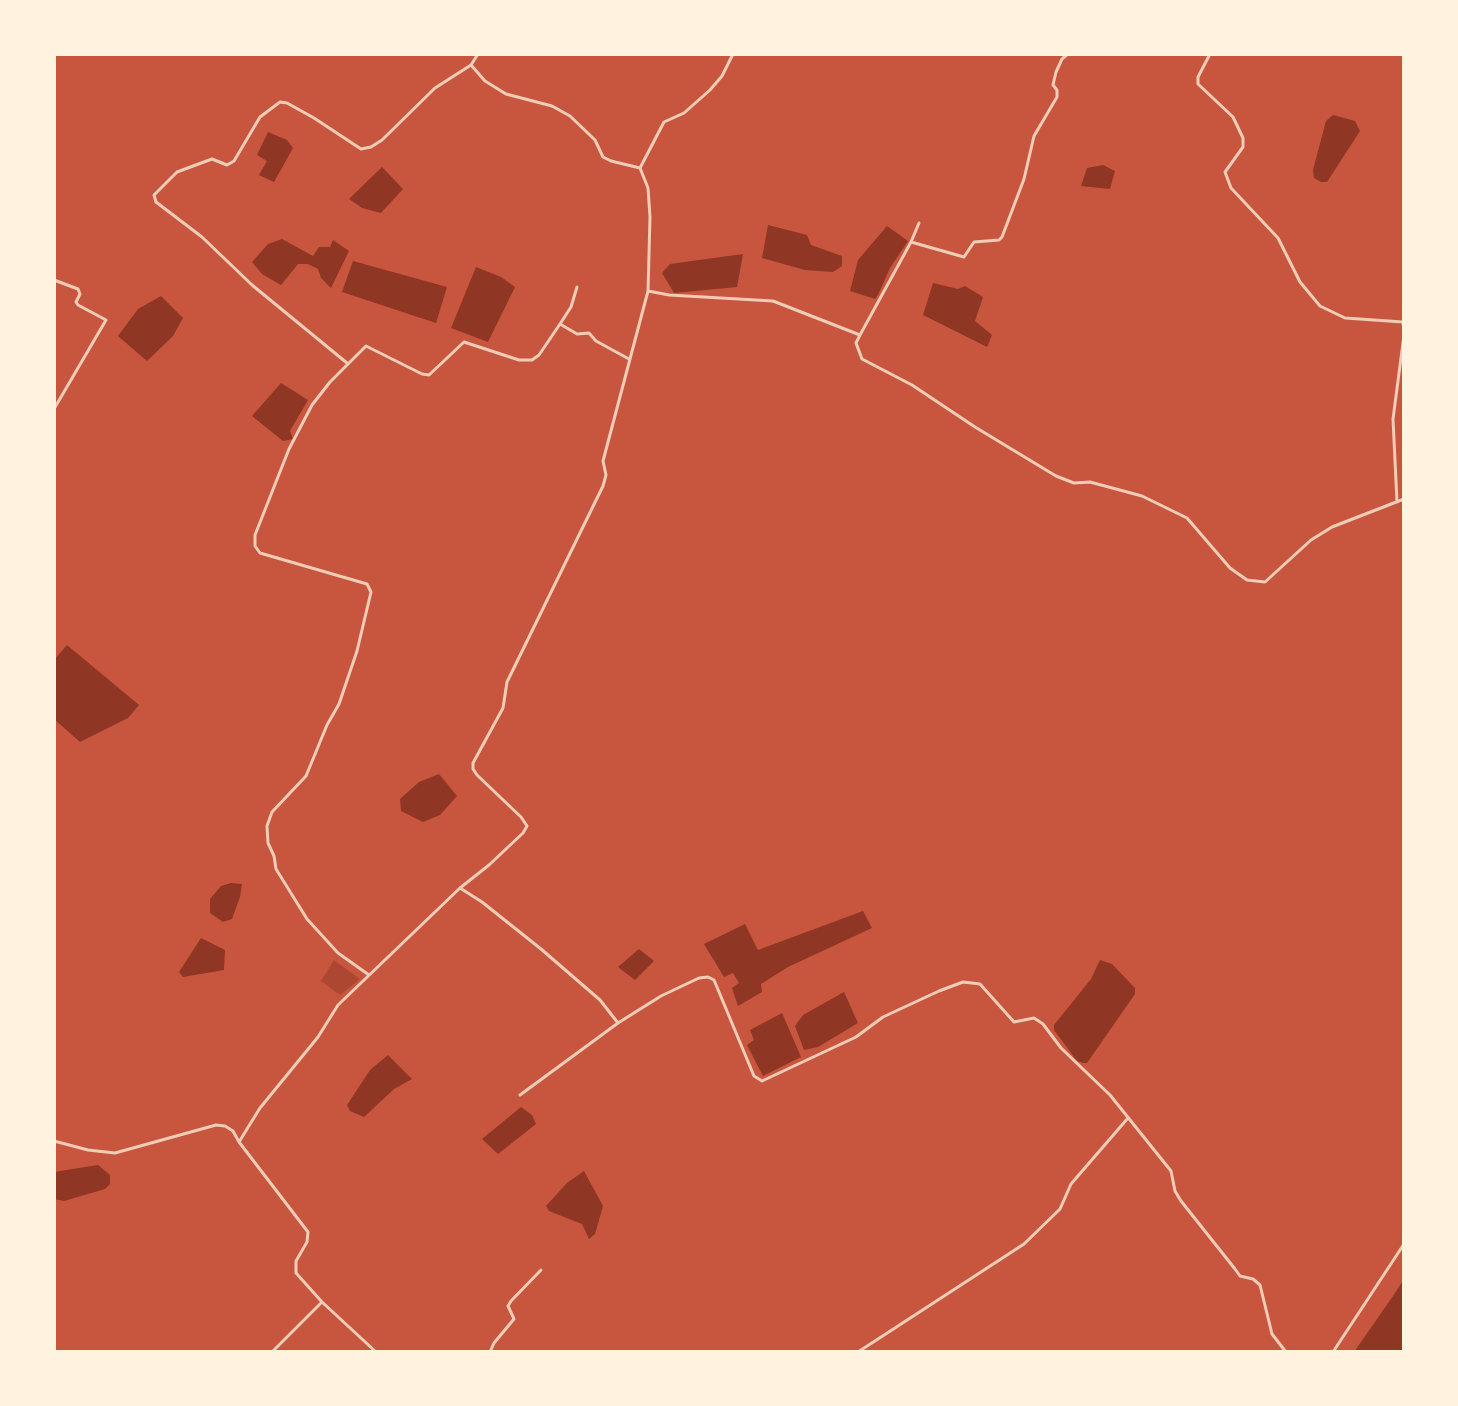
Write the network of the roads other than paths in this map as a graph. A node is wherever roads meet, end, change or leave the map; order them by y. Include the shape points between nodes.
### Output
1 (478, 54) edge
2 (733, 54) edge
3 (1068, 54) edge
4 (1210, 54) edge
5 (471, 66) junction
6 (640, 168) junction
7 (919, 223) dead end
8 (911, 242) junction
9 (54, 280) edge
10 (577, 287) dead end
11 (648, 291) junction
12 (1404, 319) edge
13 (560, 324) junction
14 (1404, 333) edge
15 (860, 335) junction
16 (629, 359) junction
17 (347, 363) junction
18 (54, 409) edge
19 (1404, 499) edge
20 (1397, 502) junction
21 (460, 888) junction
22 (369, 975) junction
23 (618, 1023) junction
24 (520, 1095) dead end
25 (1128, 1118) junction
26 (54, 1141) edge
27 (239, 1142) junction
28 (1404, 1244) edge
29 (541, 1270) dead end
30 (322, 1302) junction
31 (272, 1352) edge
32 (376, 1352) edge
33 (490, 1352) edge
34 (858, 1352) edge
35 (1286, 1352) edge
36 (1333, 1352) edge

1 - 5 street
2 - 6 street via 722,76 705,95 684,113 664,122
3 - 8 street via 1056,72 1053,84 1057,97 1034,136 1024,179 1002,237 979,240 964,257
4 - 12 street via 1198,84 1233,117 1243,138 1243,147 1225,172 1231,188 1278,238 1300,282 1320,306 1345,318
5 - 6 street via 506,94 552,106 570,116 592,136 603,157
5 - 17 street via 435,88 382,140 361,149 314,118 280,102 260,117 234,161 228,165 212,159 177,172 154,195 156,202
6 - 11 street via 648,188
7 - 8 street
8 - 15 street
9 - 18 street via 78,289 78,305 106,320
10 - 13 street
11 - 15 street via 773,301
11 - 16 street
12 - 14 street
13 - 16 street via 577,334 589,333
13 - 17 street via 532,360 519,360 464,342 429,375 366,346
14 - 20 street via 1393,419
15 - 20 street via 856,343 862,359 912,385 1046,470 1074,483 1090,482 1142,496 1187,518 1230,568 1247,580 1265,582 1311,540 1332,527
16 - 21 street via 603,461 603,486 507,682 503,708 473,762 477,775 527,826
17 - 22 street via 312,405 297,432 255,535 255,546 260,553 370,588 357,651 339,704 306,776 272,812 267,826 276,869 307,919 338,953
19 - 20 street
21 - 22 street
21 - 23 street via 568,972 600,1000
22 - 27 street via 338,1005
23 - 24 street
23 - 25 street via 677,988 708,977 714,980 754,1076 762,1081 856,1037 891,1013 952,985 972,982 984,987 1014,1022 1034,1018 1043,1024
25 - 34 street via 1071,1184 1060,1209 1024,1244
25 - 35 street via 1171,1171 1181,1201 1234,1269 1260,1285 1272,1334
26 - 27 street via 115,1152 216,1125 232,1131
27 - 30 street via 308,1232 296,1261 296,1273
28 - 36 street
29 - 33 street via 511,1301 508,1306 514,1319
30 - 31 street
30 - 32 street

